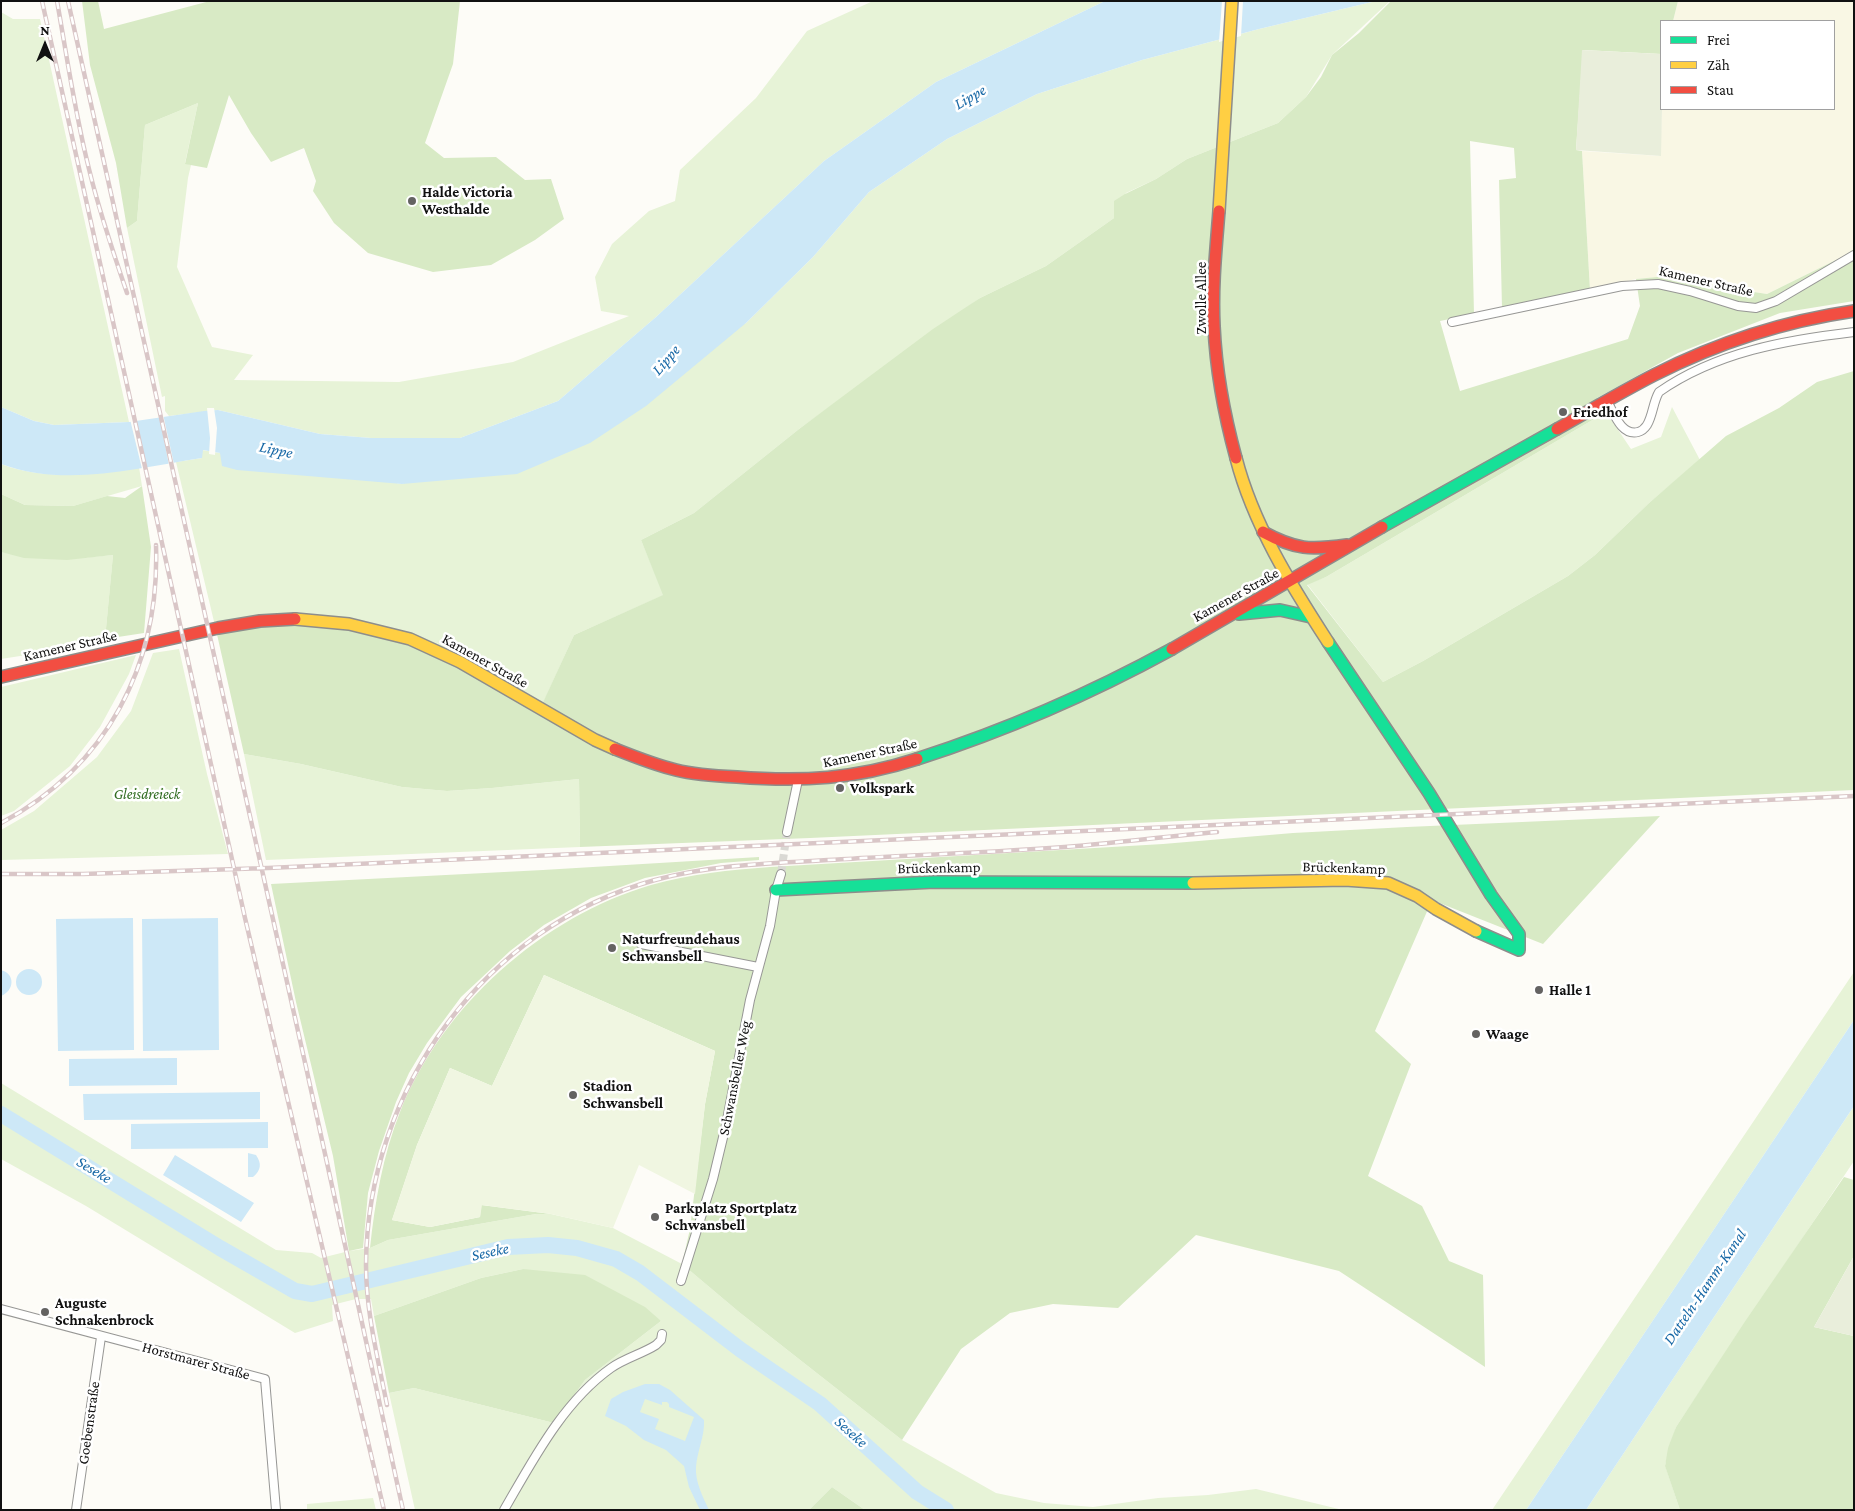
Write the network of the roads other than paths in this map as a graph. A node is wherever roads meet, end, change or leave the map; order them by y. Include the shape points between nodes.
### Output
1 (1232, 1) edge
2 (1854, 255) edge
3 (1854, 311) edge
4 (1452, 322) dead end
5 (1854, 332) edge
6 (1607, 401) junction
7 (1263, 532) junction
8 (1355, 544) junction
9 (1290, 582) junction
10 (1230, 616) junction
11 (1311, 617) junction
12 (1, 677) edge
13 (798, 780) junction
14 (787, 832) tunnel mouth
15 (781, 874) tunnel mouth
16 (776, 890) junction
17 (641, 944) dead end
18 (758, 968) junction
19 (681, 1280) dead end
20 (1, 1309) edge
21 (662, 1334) dead end
22 (101, 1337) junction
23 (76, 1510) edge
24 (276, 1510) edge
25 (504, 1510) edge

1 - 7 main road, Zwolle Allee via 1214,324 1217,366 1233,452
2 - 4 street, Kamener Straße via 1776,301 1756,308 1738,306 1682,289 1643,284
3 - 6 main road, Kamener Straße via 1790,322 1745,337 1682,362
5 - 6 street via 1767,346 1705,367 1659,392 1647,425 1635,432 1621,426
6 - 8 main road, Kamener Straße
7 - 8 main road via 1298,548
7 - 9 main road, Zwolle Allee
8 - 9 main road, Kamener Straße
9 - 10 main road, Kamener Straße
9 - 11 main road, Brückenkamp
10 - 11 main road via 1280,610
10 - 13 main road, Kamener Straße via 1081,695 982,737 884,768 839,777
11 - 16 main road, Brückenkamp via 1428,793 1491,895 1520,934 1519,950 1472,929 1417,896 1388,883 1345,880 1136,884 934,882
12 - 13 main road, Kamener Straße via 260,621 287,619 349,624 403,637 436,650 595,740 668,768 708,775
13 - 14 street
15 - 16 street, Schwansbeller Weg
16 - 18 street, Schwansbeller Weg
17 - 18 street
18 - 19 street, Schwansbeller Weg via 714,1179
20 - 22 street, Horstmarer Straße
21 - 25 street via 656,1345 612,1367 578,1398 551,1432
22 - 23 street, Goebenstraße
22 - 24 street, Horstmarer Straße via 265,1379

